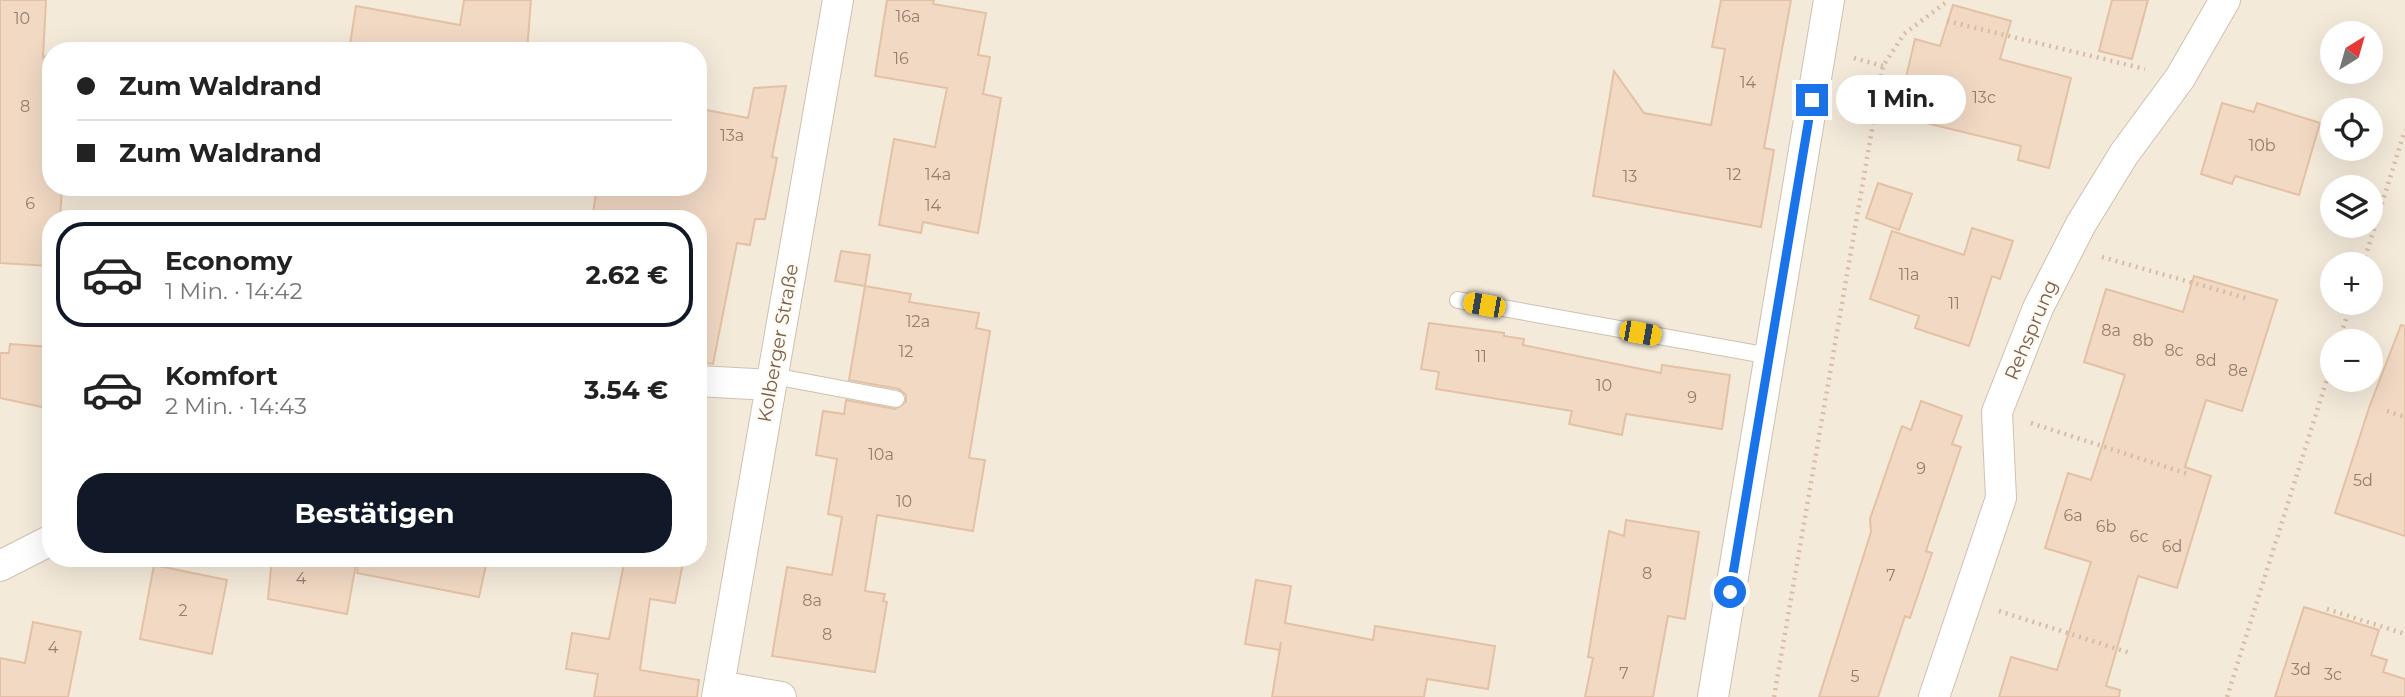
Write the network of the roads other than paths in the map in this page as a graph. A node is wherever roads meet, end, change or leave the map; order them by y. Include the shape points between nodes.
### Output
1 (838, 0) edge
2 (1829, 0) edge
3 (2225, 0) edge
4 (1458, 300) dead end
5 (1770, 356) junction
6 (772, 380) junction
7 (707, 381) edge
8 (897, 399) dead end
9 (42, 545) edge
10 (0, 566) edge
11 (718, 691) edge
12 (781, 697) edge
13 (1713, 697) edge
14 (1934, 697) edge

1 - 6 street, Kolberger Straße
2 - 5 street
3 - 14 street, Rehsprung via 2180,78 2124,154 2038,309 1997,412 2001,498
4 - 5 lane
5 - 13 street
6 - 7 street
6 - 8 lane
6 - 11 street, Kolberger Straße
9 - 10 street
11 - 12 street, Kolberger Straße

